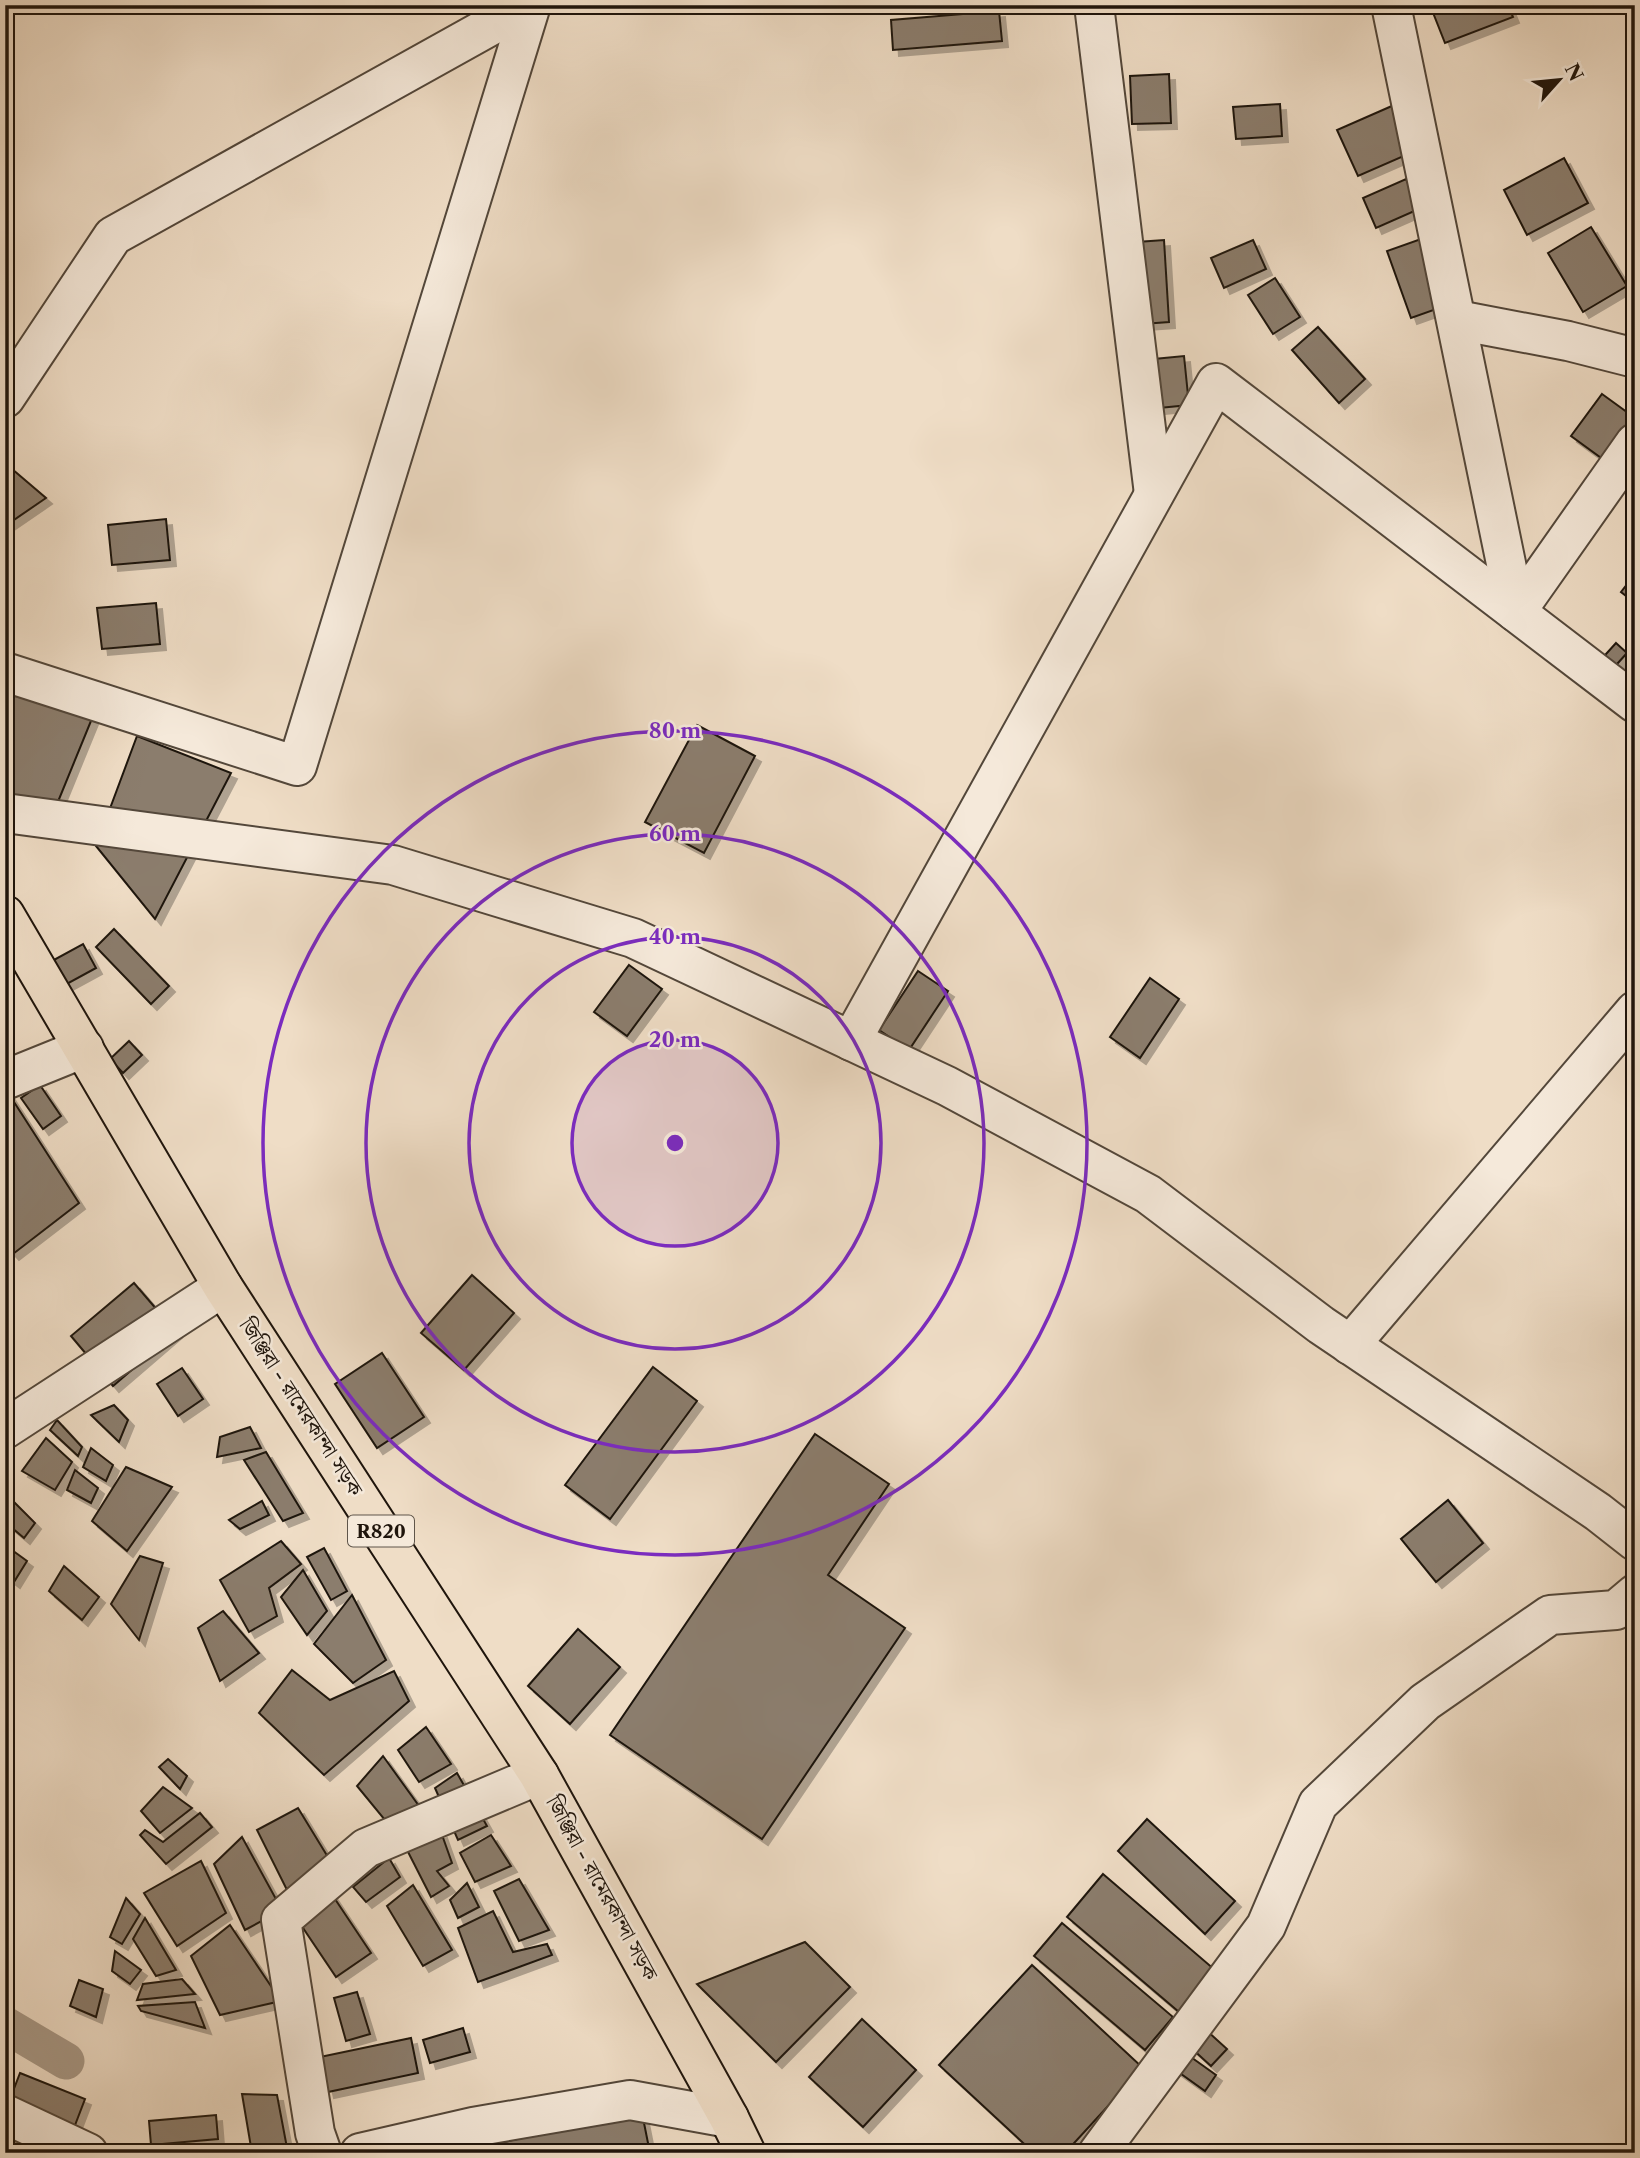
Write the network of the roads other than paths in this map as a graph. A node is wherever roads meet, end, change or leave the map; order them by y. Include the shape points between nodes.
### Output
1 (530, 5) edge
2 (1094, 5) edge
3 (1391, 5) edge
4 (1457, 320) junction
5 (1635, 358) edge
6 (5, 398) edge
7 (1635, 443) edge
8 (1154, 494) junction
9 (1516, 612) junction
10 (5, 672) edge
11 (1635, 703) edge
12 (5, 813) edge
13 (5, 915) edge
14 (1635, 1011) edge
15 (851, 1041) junction
16 (84, 1048) junction
17 (5, 1080) edge
18 (223, 1287) junction
19 (1350, 1345) junction
20 (5, 1429) edge
21 (1635, 1541) edge
22 (1635, 1594) edge
23 (539, 1775) junction
24 (5, 2114) edge
25 (729, 2118) junction
26 (369, 2152) edge
27 (88, 2153) edge
28 (322, 2153) edge
29 (746, 2153) edge
30 (1098, 2153) edge

1 - 6 street via 113,236
1 - 10 street via 297,766
2 - 8 street
3 - 4 street
4 - 5 street
4 - 9 street
7 - 9 street
8 - 9 street via 1216,383
8 - 15 street
9 - 11 street
12 - 15 street via 393,865 633,939
13 - 16 main road, জিঞ্জিরা - রামেরকান্দা সড়ক / R820
14 - 19 street
15 - 19 street via 947,1086 1148,1194
16 - 17 street
16 - 18 main road, জিঞ্জিরা - রামেরকান্দা সড়ক / R820
18 - 20 street
18 - 23 main road, জিঞ্জিরা - রামেরকান্দা সড়ক / R820
19 - 21 street via 1598,1511
22 - 30 street via 1616,1610 1550,1615 1425,1702 1318,1804 1266,1926
23 - 25 main road, জিঞ্জিরা - রামেরকান্দা সড়ক / R820
23 - 28 street via 366,1848 281,1920
24 - 27 street
25 - 26 street via 630,2100 473,2127
25 - 29 main road, জিঞ্জিরা - রামেরকান্দা সড়ক / R820

